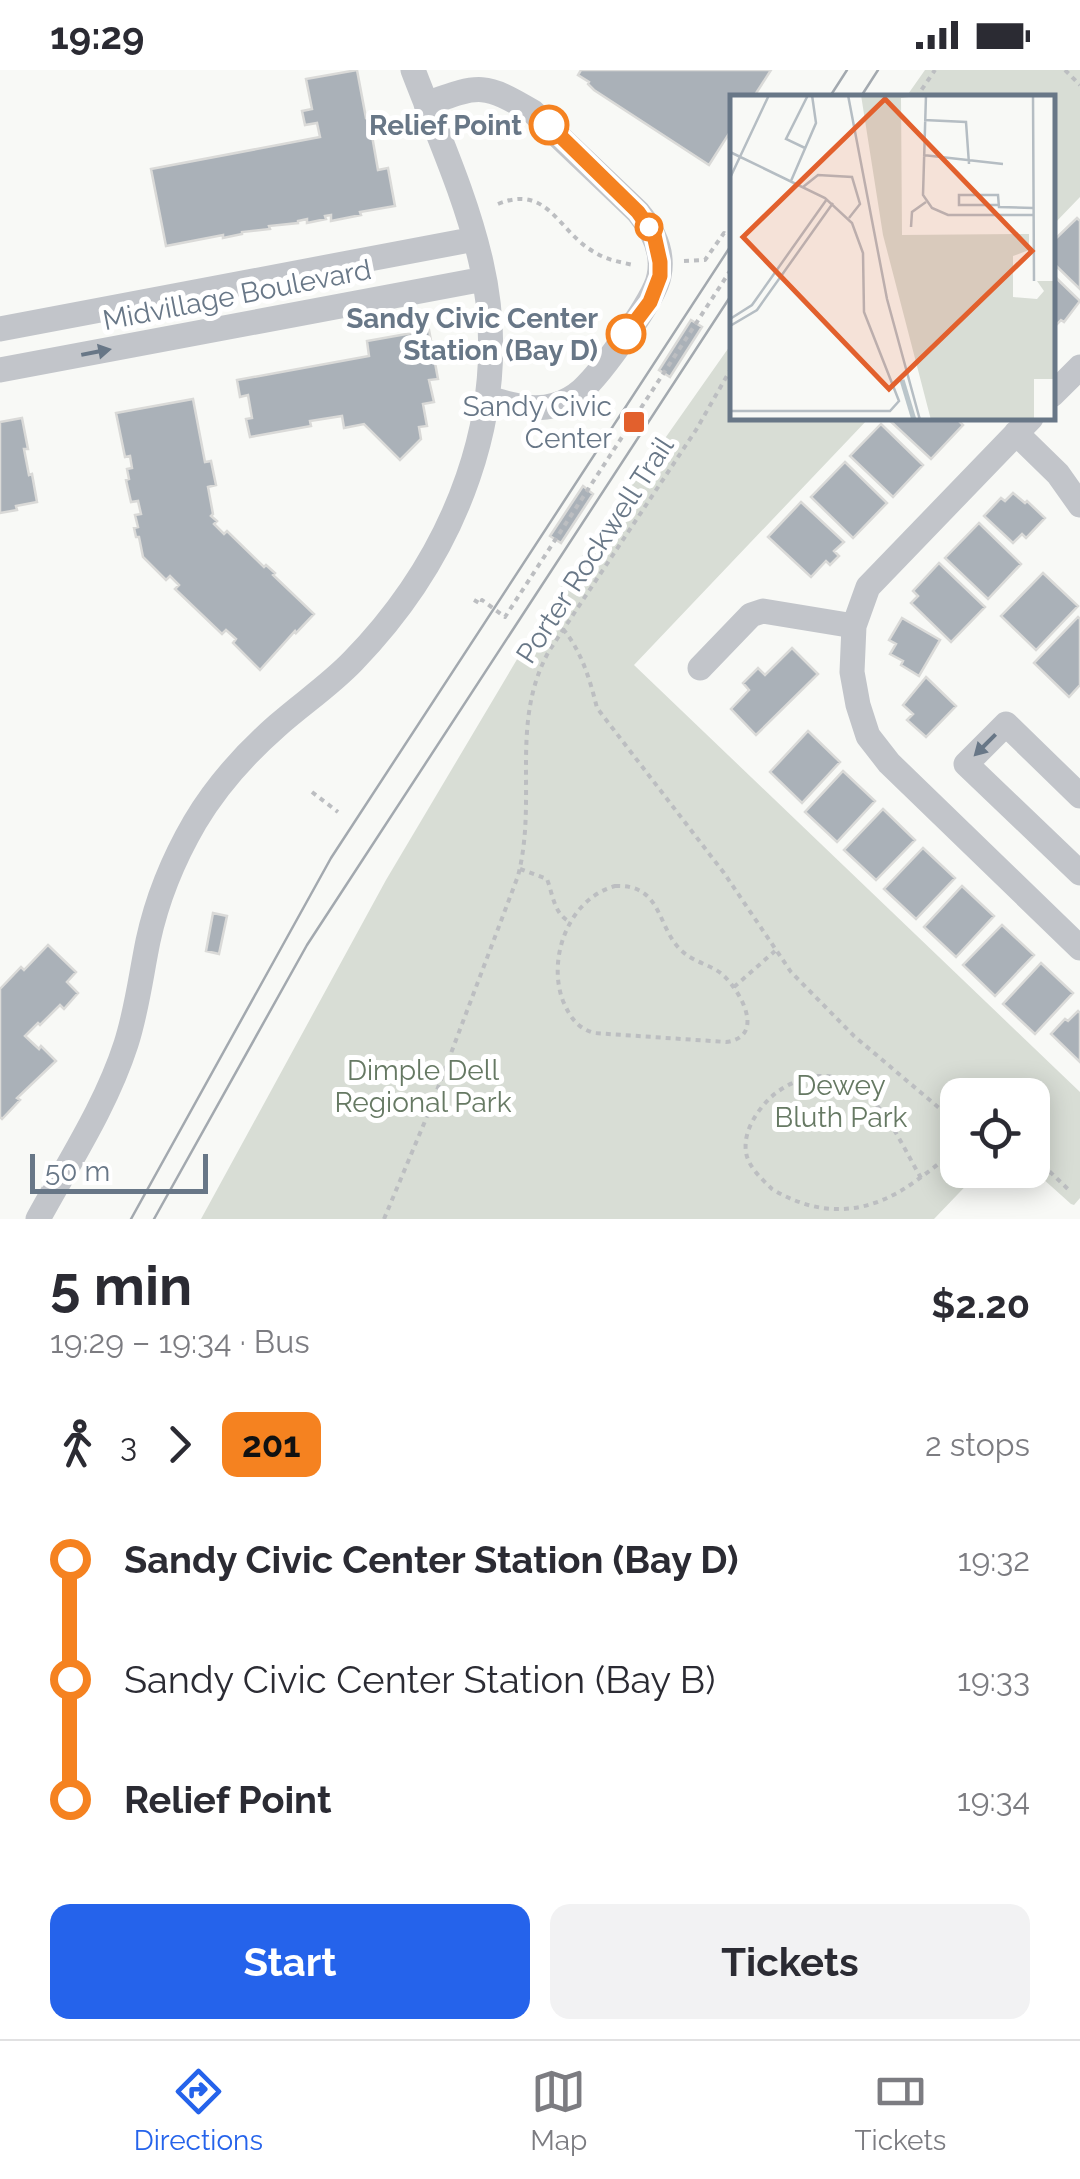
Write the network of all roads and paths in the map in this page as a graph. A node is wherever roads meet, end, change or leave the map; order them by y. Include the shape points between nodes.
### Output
1 (413, 70) edge
2 (935, 70) edge
3 (1066, 70) edge
4 (1080, 85) edge
5 (918, 95) edge
6 (426, 104) junction
7 (498, 204) dead end
8 (730, 236) edge
9 (475, 239) junction
10 (679, 262) dead end
11 (634, 264) dead end
12 (730, 271) edge
13 (484, 280) junction
14 (0, 329) edge
15 (1080, 367) edge
16 (0, 370) edge
17 (730, 370) edge
18 (1055, 392) edge
19 (487, 398) junction
20 (1023, 425) edge
21 (1080, 505) edge
22 (474, 600) dead end
23 (854, 626) junction
24 (563, 630) junction
25 (700, 668) dead end
26 (312, 792) dead end
27 (1080, 796) edge
28 (338, 812) dead end
29 (520, 869) junction
30 (1080, 874) edge
31 (570, 922) junction
32 (1080, 948) edge
33 (776, 950) junction
34 (734, 988) junction
35 (940, 1109) edge
36 (940, 1161) edge
37 (1050, 1172) edge
38 (921, 1178) junction
39 (1070, 1191) dead end
40 (38, 1219) edge
41 (384, 1219) edge

1 - 6 street
2 - 5 path
3 - 4 path
6 - 9 street
6 - 19 street via 484,88 533,112 638,212 658,248 660,276 650,302 585,388 541,408
7 - 11 path via 527,198 593,252
8 - 10 path via 724,232 705,260
9 - 13 street
9 - 14 street, Midvillage Boulevard
12 - 22 path via 505,617
16 -> 13 street, Midvillage Boulevard
13 - 19 street
15 - 18 street
17 - 24 path, Porter Rockwell Trail
19 - 40 street via 462,497 412,588 352,662 232,770 194,824 156,910 119,1064
20 - 21 street
20 - 23 street via 868,588
23 - 25 street via 757,612
23 - 32 street via 852,672 868,736
24 - 29 path, Porter Rockwell Trail via 530,696
24 - 33 path via 574,642 597,708
26 - 28 path
27 -> 30 street via 1006,724 966,764
29 - 31 path via 547,879 557,910
29 - 41 path, Porter Rockwell Trail
31 - 34 path via 606,889 632,888 650,899 678,948
31 - 34 path via 557,981 570,1017 588,1031 732,1042 748,1023
33 - 34 path
33 - 35 path via 854,1036
36 - 38 path
37 - 39 path
38 - 38 path via 867,1210 819,1213 782,1197 760,1176 746,1152 747,1137 772,1096 797,1081 832,1076 884,1113

